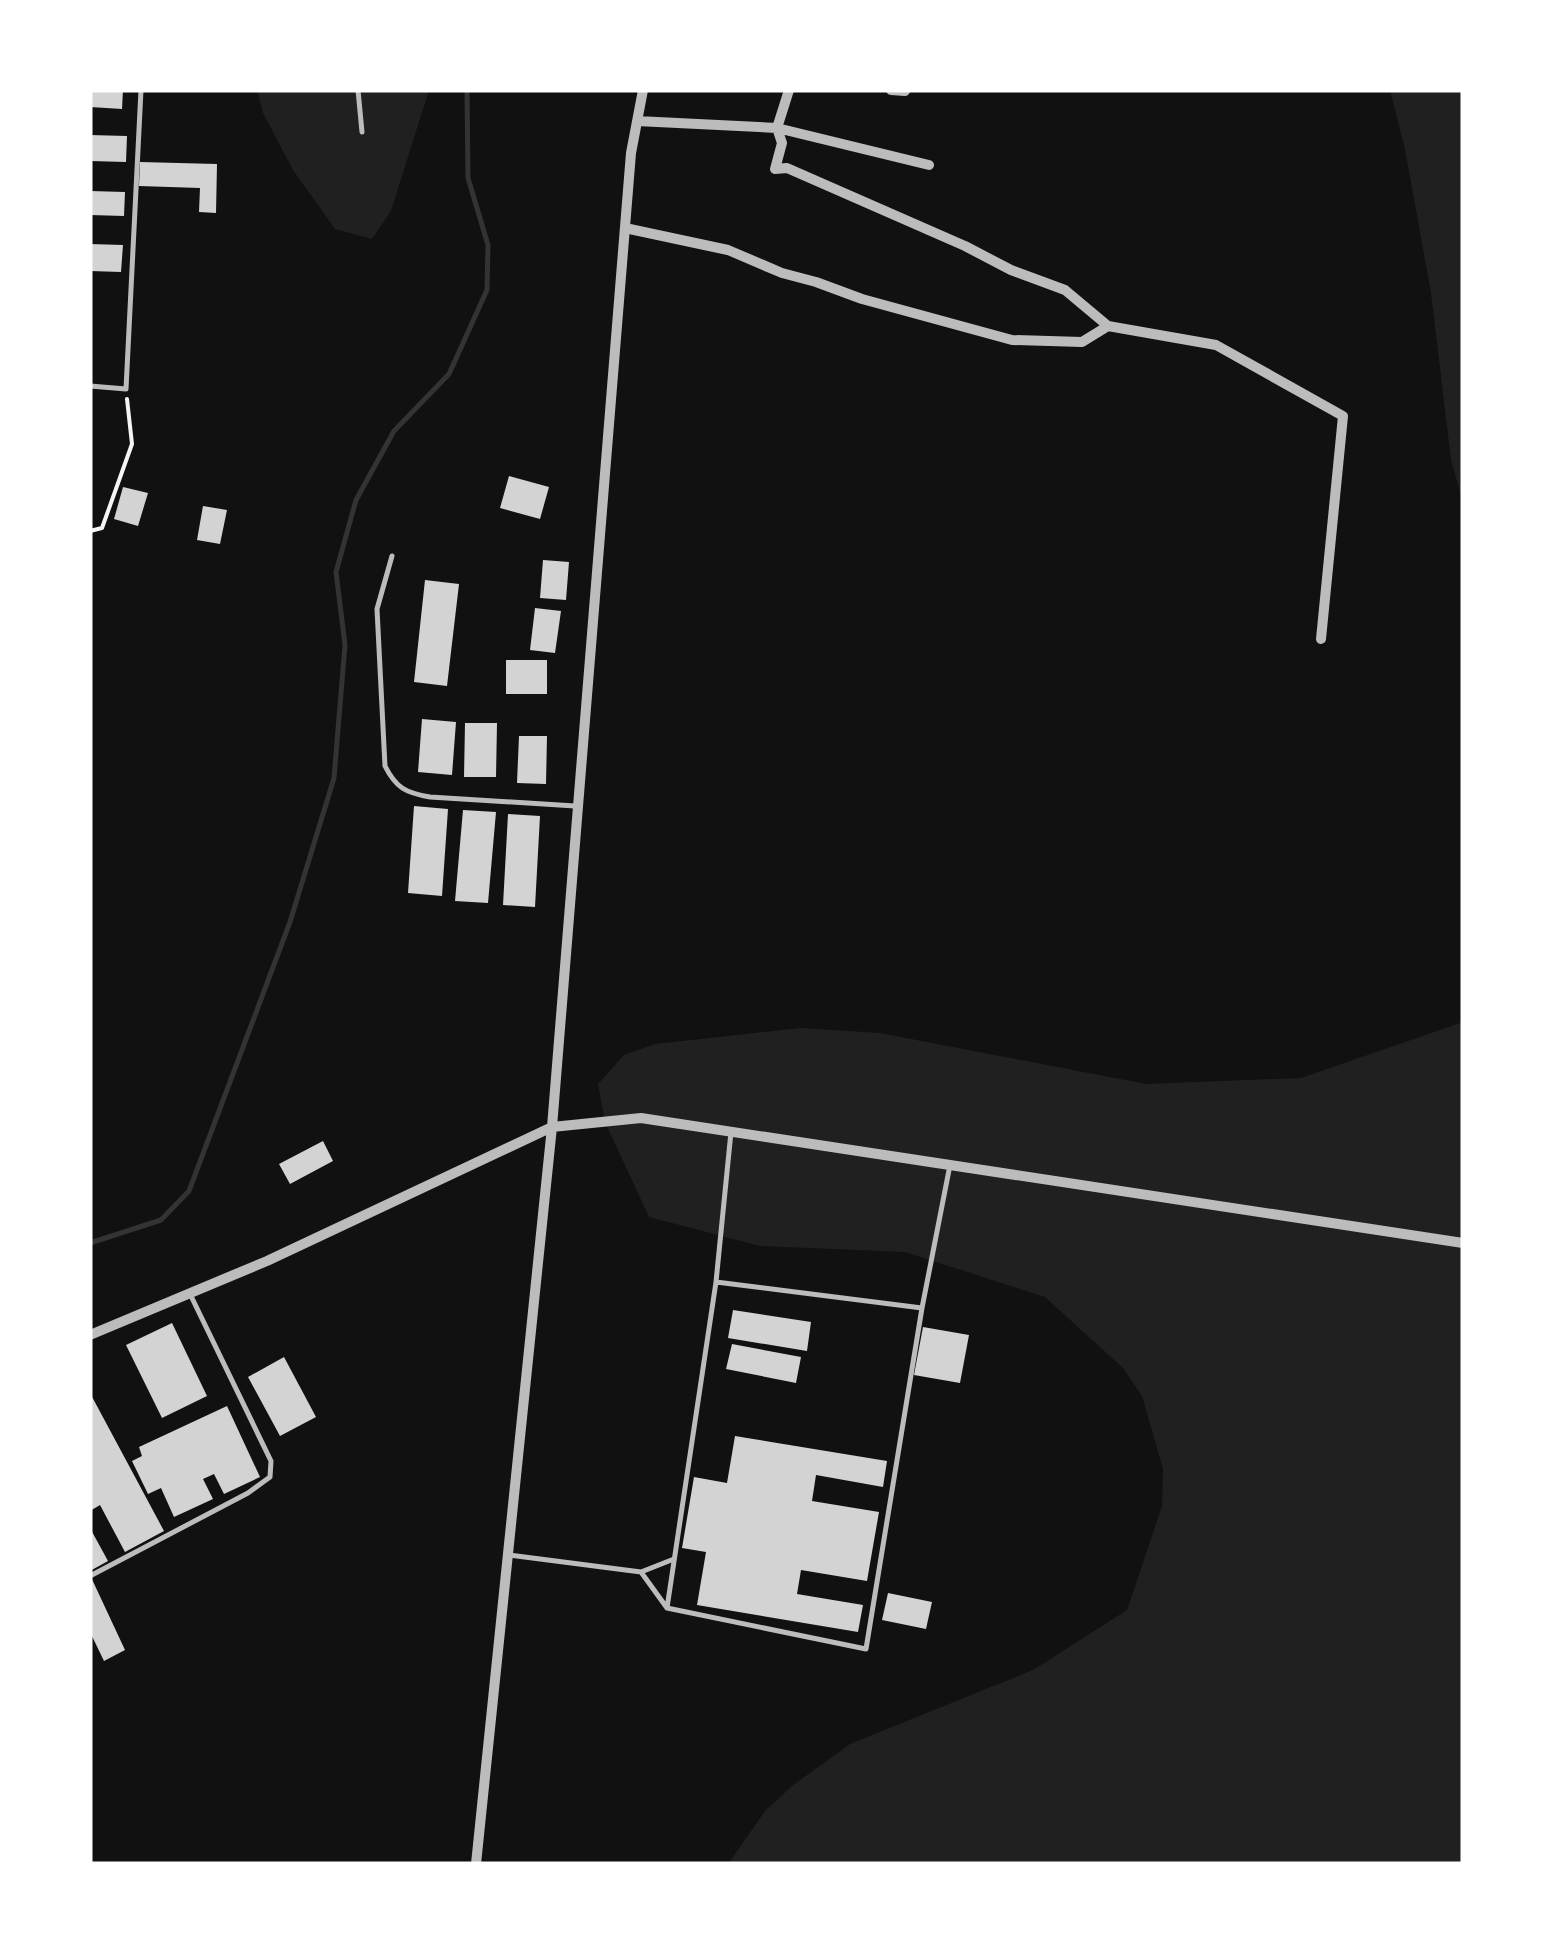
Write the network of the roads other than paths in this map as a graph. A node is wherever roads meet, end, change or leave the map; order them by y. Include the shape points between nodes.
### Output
1 (141, 90) edge
2 (358, 90) edge
3 (643, 90) edge
4 (789, 90) edge
5 (891, 90) edge
6 (906, 91) edge
7 (637, 121) junction
8 (777, 128) junction
9 (362, 132) dead end
10 (929, 165) dead end
11 (624, 228) junction
12 (1108, 326) junction
13 (90, 386) edge
14 (392, 556) dead end
15 (1321, 639) dead end
16 (578, 806) junction
17 (552, 1127) junction
18 (731, 1132) junction
19 (950, 1165) junction
20 (1463, 1243) edge
21 (716, 1282) junction
22 (189, 1293) junction
23 (922, 1308) junction
24 (90, 1335) edge
25 (509, 1555) junction
26 (674, 1559) junction
27 (641, 1572) junction
28 (90, 1576) edge
29 (667, 1608) junction
30 (476, 1864) edge

1 - 13 lane via 126,390
2 - 9 lane
3 - 7 street
4 - 8 street
5 - 6 street
7 - 8 street
7 - 11 street
8 - 10 street
8 - 12 street via 782,143 774,168 787,168 1065,290
11 - 12 street via 728,250 782,274 1012,340 1082,342
11 - 16 street
12 - 15 street via 1216,345 1343,416
14 - 16 lane via 376,636 386,766 394,784 430,797
16 - 17 street
17 - 18 street via 641,1118
17 - 22 street
17 - 25 street
18 - 19 street
18 - 21 lane
19 - 20 street
19 - 23 lane
21 - 23 lane
21 - 26 lane
22 - 24 street
22 - 28 lane via 271,1461 270,1477
23 - 29 lane via 866,1649
25 - 27 lane
25 - 30 street
26 - 27 lane
26 - 29 lane
27 - 29 lane

